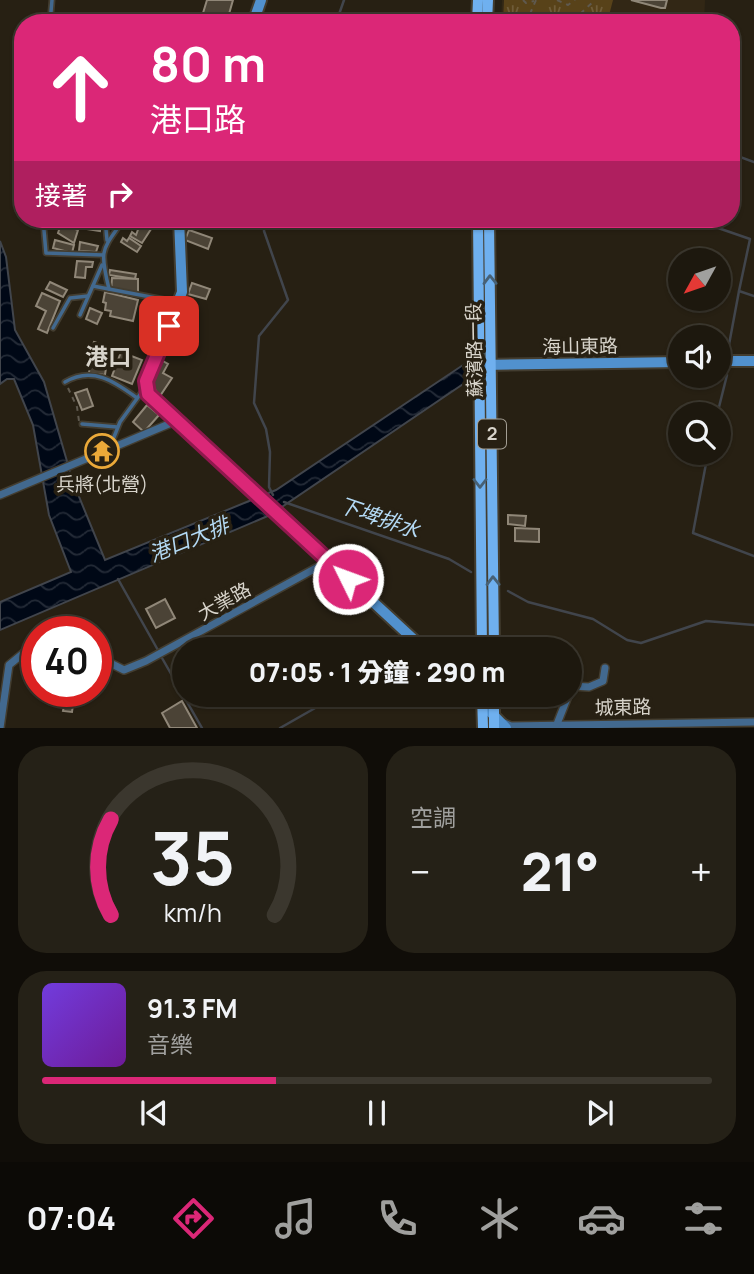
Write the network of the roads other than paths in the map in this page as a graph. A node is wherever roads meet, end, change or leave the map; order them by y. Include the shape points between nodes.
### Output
1 (44, 228) edge
2 (106, 228) edge
3 (117, 228) edge
4 (180, 228) edge
5 (478, 228) edge
6 (489, 228) edge
7 (107, 240) junction
8 (103, 255) junction
9 (102, 264) junction
10 (93, 286) junction
11 (109, 290) junction
12 (89, 296) junction
13 (178, 302) junction
14 (80, 316) dead end
15 (53, 328) dead end
16 (731, 361) edge
17 (754, 361) edge
18 (668, 362) edge
19 (480, 365) junction
20 (492, 366) junction
21 (65, 382) road end
22 (145, 387) junction
23 (137, 398) junction
24 (176, 421) junction
25 (82, 424) road end
26 (117, 427) junction
27 (112, 445) junction
28 (0, 495) edge
29 (486, 525) junction
30 (329, 561) junction
31 (412, 637) edge
32 (482, 637) edge
33 (493, 637) edge
34 (21, 655) edge
35 (112, 664) edge
36 (605, 668) dead end
37 (480, 707) edge
38 (485, 707) edge
39 (754, 722) edge
40 (494, 723) edge
41 (557, 724) junction
42 (613, 725) edge
43 (0, 728) edge
44 (483, 728) edge
45 (506, 728) edge

1 - 8 lane via 46,253
2 - 7 lane
3 - 7 lane
4 - 13 street via 183,284
5 - 19 main road, 蘇濱路一段 / 2
20 -> 6 main road, 蘇濱路一段 / 2
7 - 8 lane
8 - 9 lane
9 - 10 lane
9 - 11 lane
10 - 11 lane
10 - 12 lane
11 - 13 lane
12 - 14 lane
12 - 15 lane via 70,298
13 - 22 street
16 - 17 street
18 - 20 street, 海山東路
19 - 20 street, 海山東路
19 -> 29 main road, 蘇濱路一段 / 2
20 - 29 main road, 蘇濱路一段 / 2
21 - 23 lane via 76,376 108,378
22 - 23 lane
22 - 24 street
23 - 26 lane
24 - 27 street
24 - 30 street
25 - 26 lane
26 - 27 lane
27 - 28 street
29 - 32 main road, 蘇濱路一段 / 2
33 -> 29 main road, 蘇濱路一段 / 2
30 - 31 street
30 - 35 street, 大業路 via 146,661 124,670
34 - 43 street via 9,665
36 - 41 street via 603,681 589,687 572,686
37 - 44 main road
38 - 40 street
39 - 42 street, 城東路
40 - 41 street, 城東路
40 - 45 street
41 - 42 street, 城東路

